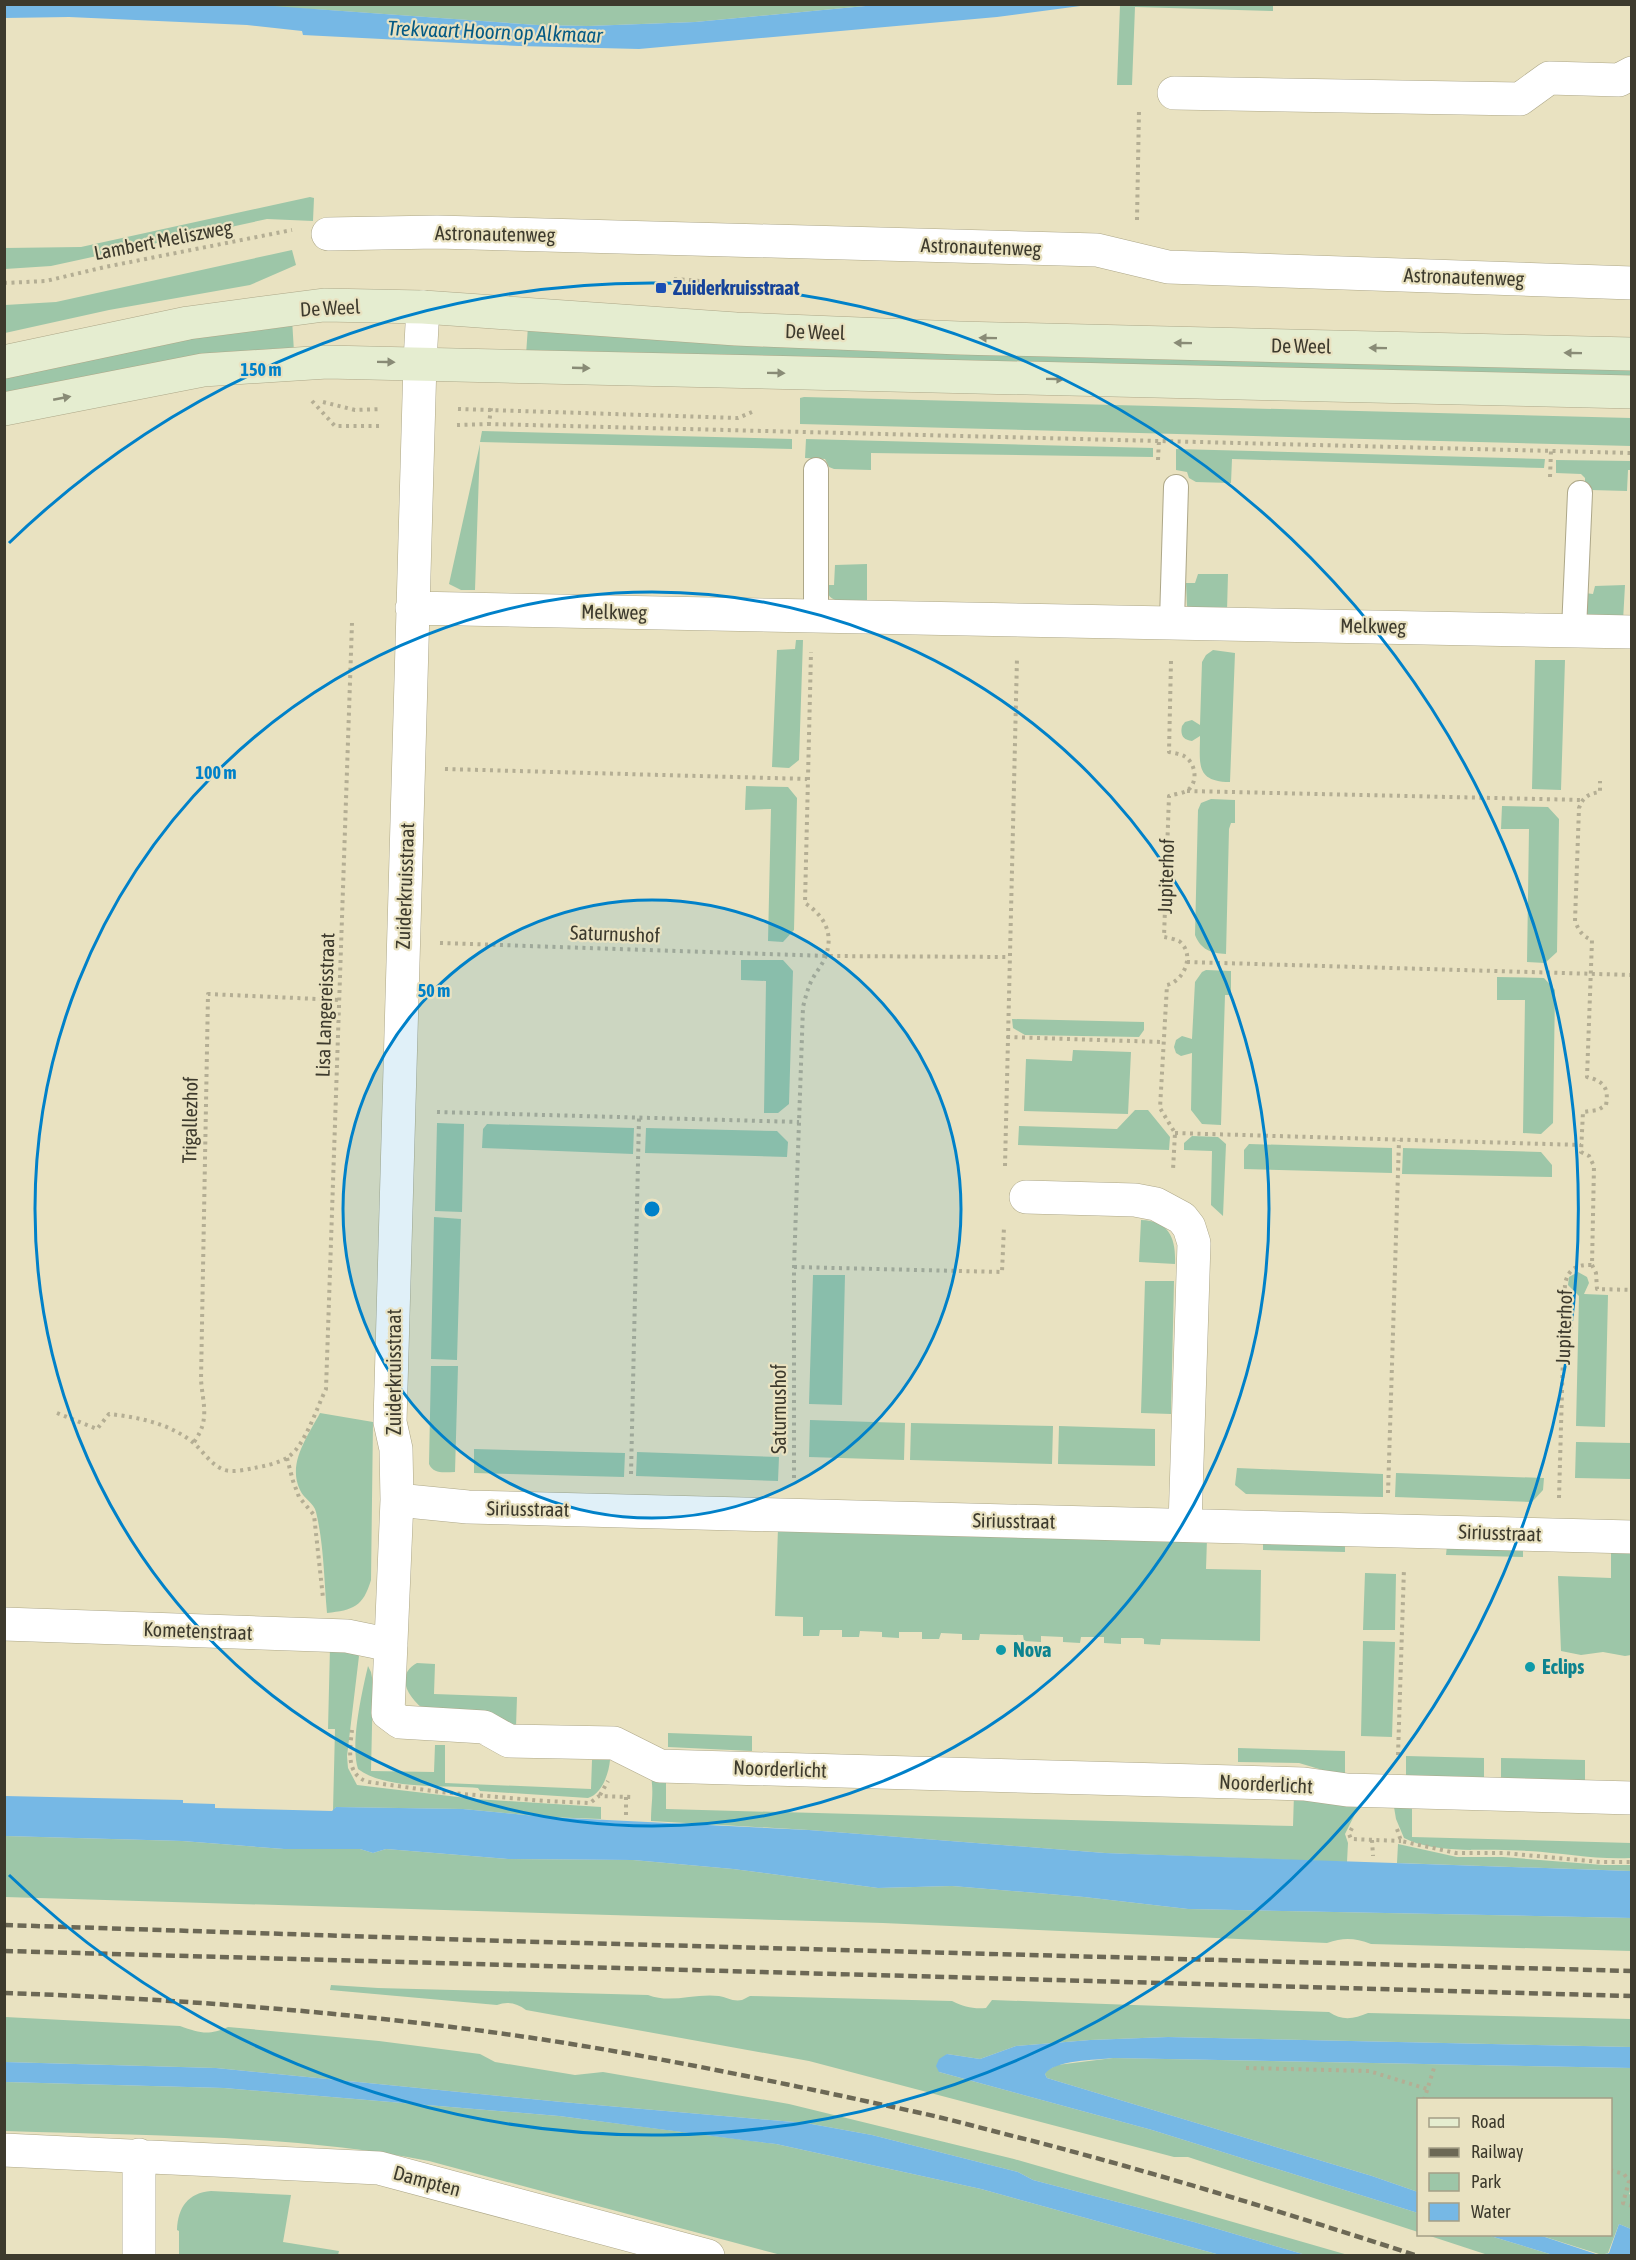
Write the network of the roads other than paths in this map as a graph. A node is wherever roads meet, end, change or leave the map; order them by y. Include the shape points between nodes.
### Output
1 (1632, 73) edge
2 (1174, 93) road end
3 (328, 234) road end
4 (1632, 283) edge
5 (423, 307) junction
6 (1632, 354) edge
7 (4, 362) edge
8 (420, 362) junction
9 (1632, 392) edge
10 (4, 409) edge
11 (816, 470) dead end
12 (1176, 487) dead end
13 (1580, 493) dead end
14 (412, 608) junction
15 (816, 616) junction
16 (1172, 621) junction
17 (1574, 630) junction
18 (1632, 632) edge
19 (1015, 1196) road end
20 (397, 1500) junction
21 (1185, 1525) junction
22 (1632, 1537) edge
23 (4, 1624) edge
24 (391, 1646) junction
25 (1632, 1798) edge
26 (4, 2150) edge
27 (139, 2155) junction
28 (139, 2256) edge
29 (708, 2256) edge

1 - 2 street via 1619,80 1549,78 1520,99
3 - 4 street, Astronautenweg via 436,232 1097,250 1168,267
6 -> 5 street, De Weel via 958,338 736,329
5 - 7 street, De Weel via 324,305 188,323
5 - 8 street, Zuiderkruisstraat
8 -> 9 street, De Weel
10 -> 8 street, De Weel via 203,370 327,362
8 - 14 street, Zuiderkruisstraat
11 - 15 lane
12 - 16 lane
13 - 17 lane
14 - 15 street, Melkweg
14 - 20 street, Zuiderkruisstraat via 390,1422 396,1449
15 - 16 street, Melkweg
16 - 17 street, Melkweg
17 - 18 street, Melkweg
19 - 21 street via 1135,1200 1156,1204 1182,1218 1189,1227 1194,1243
20 - 21 street, Siriusstraat via 468,1507
20 - 24 street, Noorderlicht
21 - 22 street, Siriusstraat
23 - 24 street, Kometenstraat via 346,1636
24 - 25 street, Noorderlicht via 388,1713 400,1722 484,1727 509,1741 614,1743 660,1766 1304,1784 1393,1792
26 - 27 street, Dampten
27 - 28 street
27 - 29 street, Dampten via 379,2168

